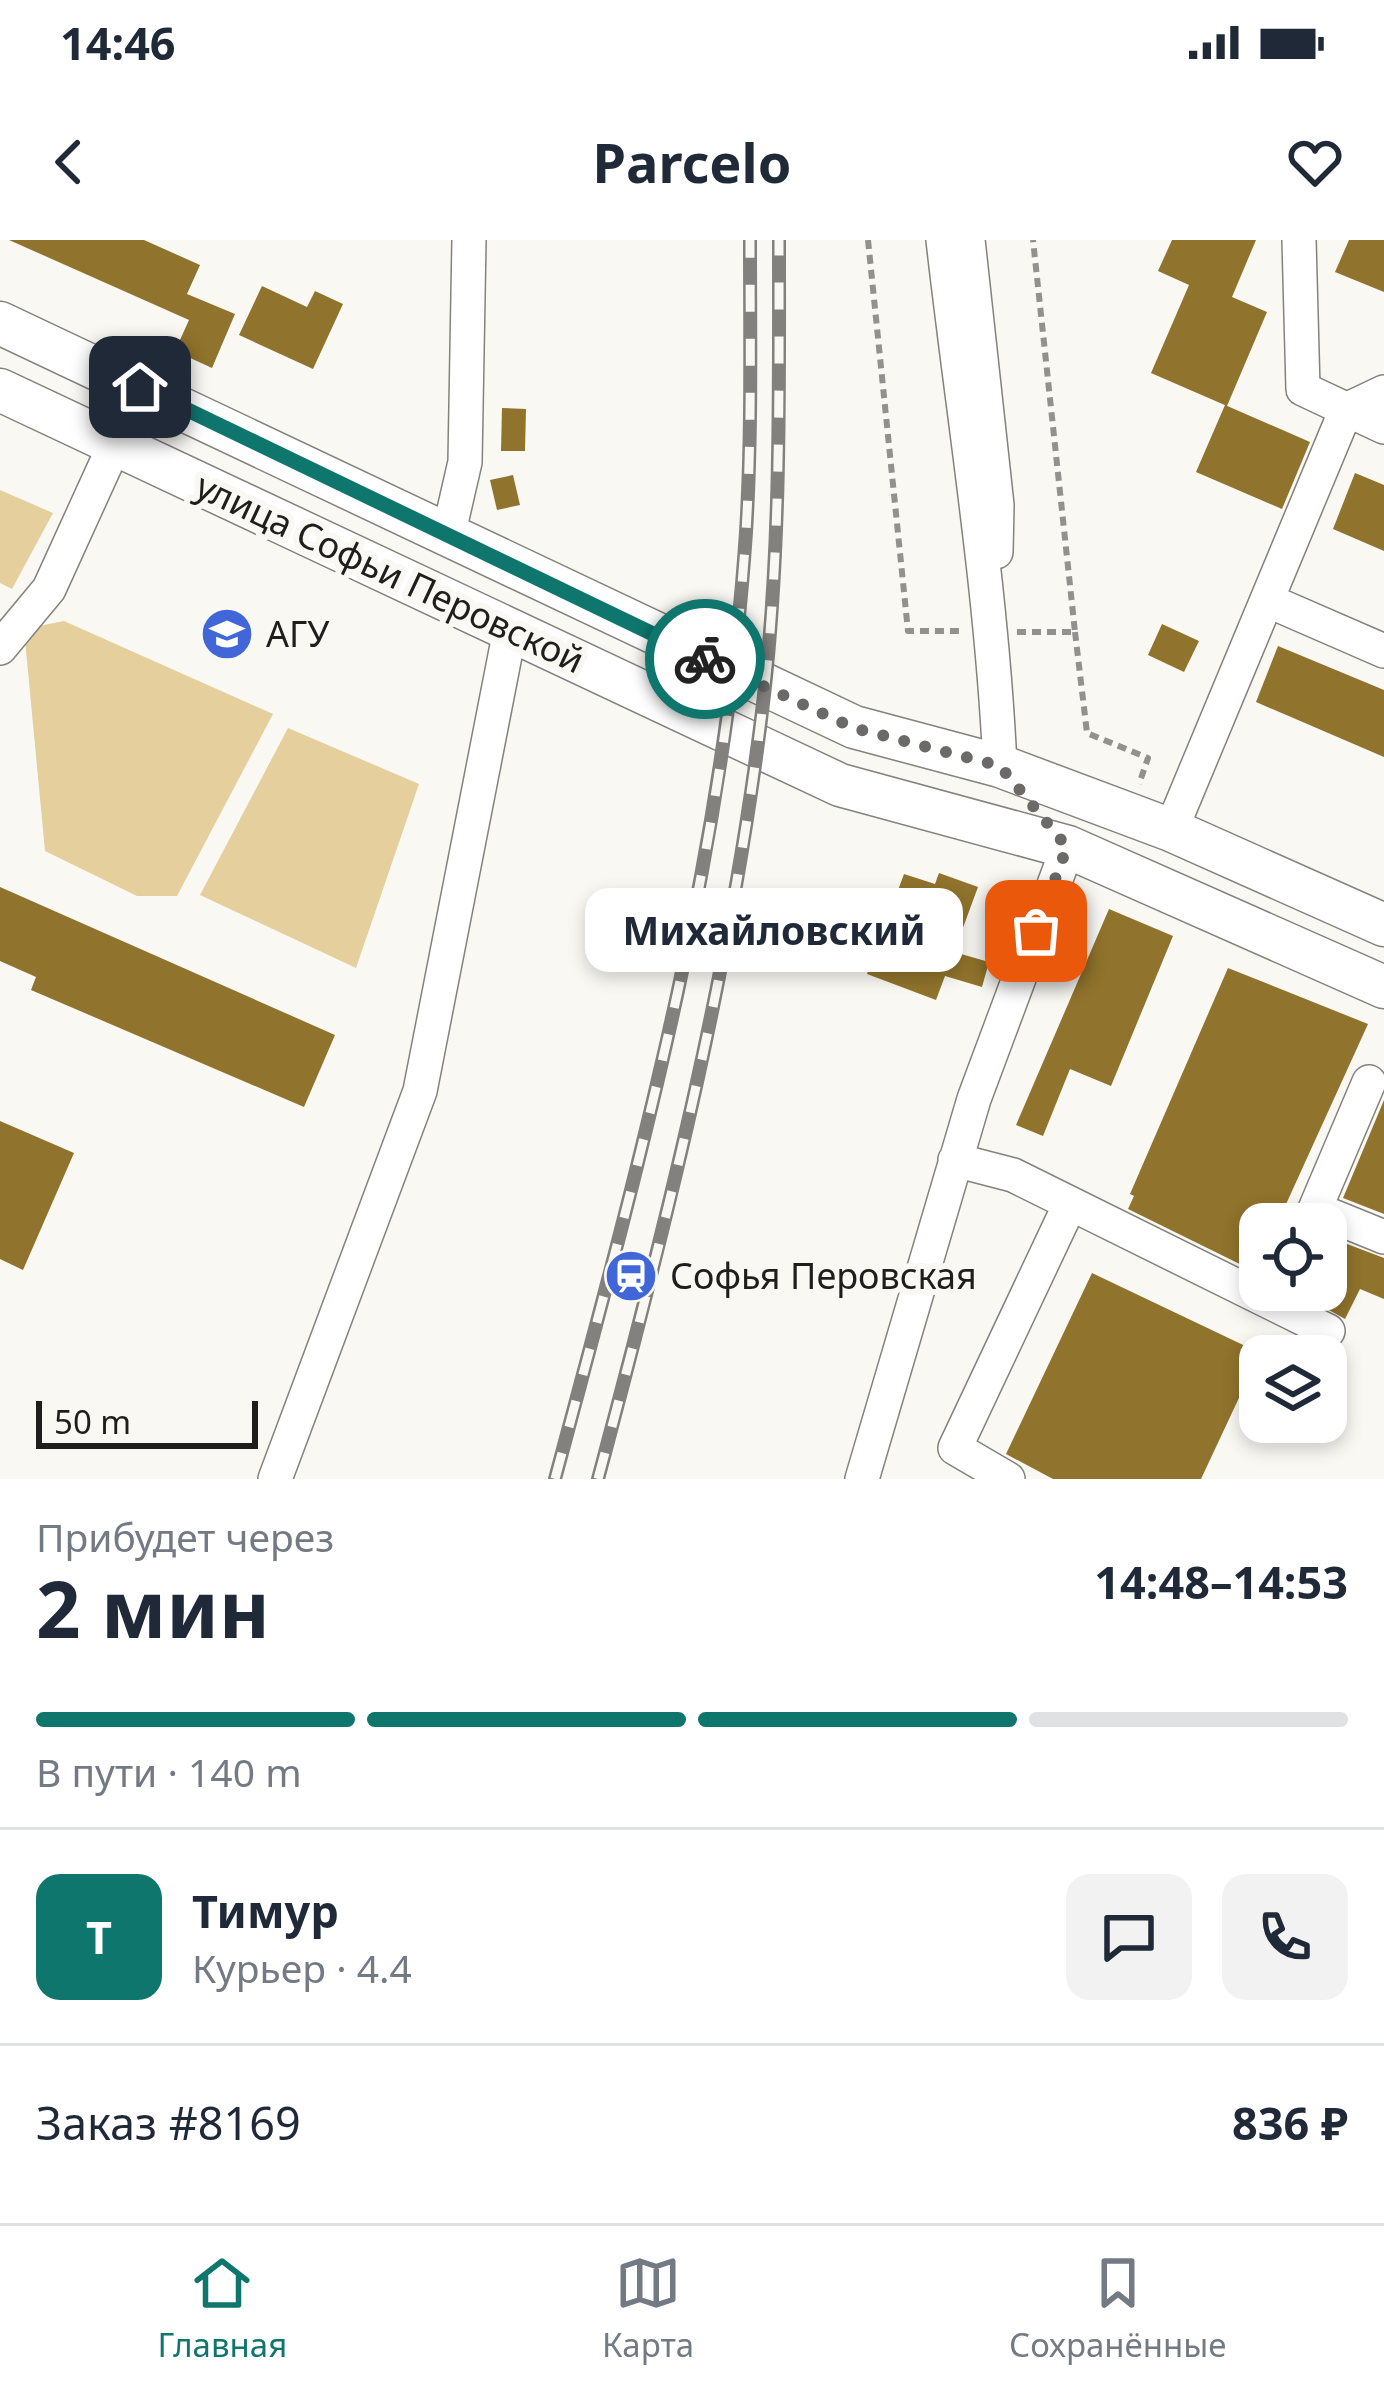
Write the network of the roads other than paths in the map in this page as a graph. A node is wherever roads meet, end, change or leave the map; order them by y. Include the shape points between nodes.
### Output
1 (469, 240) edge
2 (944, 240) edge
3 (968, 240) edge
4 (1299, 240) edge
5 (0, 323) edge
6 (0, 390) edge
7 (1384, 392) edge
8 (1346, 410) junction
9 (1384, 427) edge
10 (116, 444) junction
11 (448, 536) junction
12 (525, 574) junction
13 (1269, 601) junction
14 (509, 630) junction
15 (994, 632) junction
16 (0, 648) edge
17 (1384, 651) edge
18 (1000, 766) junction
19 (1171, 830) junction
20 (1067, 847) junction
21 (1384, 925) edge
22 (1384, 986) edge
23 (1369, 1082) dead end
24 (955, 1160) junction
25 (1070, 1204) junction
26 (1384, 1237) edge
27 (1328, 1331) dead end
28 (274, 1479) edge
29 (862, 1479) edge
30 (1008, 1479) edge

1 - 11 street via 465,462
2 - 15 street
3 - 15 street via 997,505
4 - 8 street via 1303,389
5 - 11 main road, улица Софьи Перовской
6 - 10 main road, улица Софьи Перовской
7 - 8 street
8 - 9 street
8 - 13 street
10 - 14 main road, улица Софьи Перовской
10 - 16 street via 50,590
11 - 12 main road, улица Софьи Перовской
12 - 14 main road
12 - 18 main road, улица Софьи Перовской via 854,728
13 - 17 street
13 - 19 street
14 - 20 main road, улица Софьи Перовской via 839,784
14 - 28 street via 420,1090
15 - 18 street
18 - 19 main road, улица Софьи Перовской
18 - 20 main road
19 - 21 main road, улица Софьи Перовской
20 - 22 main road, улица Софьи Перовской
20 - 24 street
23 - 26 street via 1315,1209
24 - 25 street via 1013,1175
24 - 29 street
25 - 27 street
25 - 30 street via 955,1448

